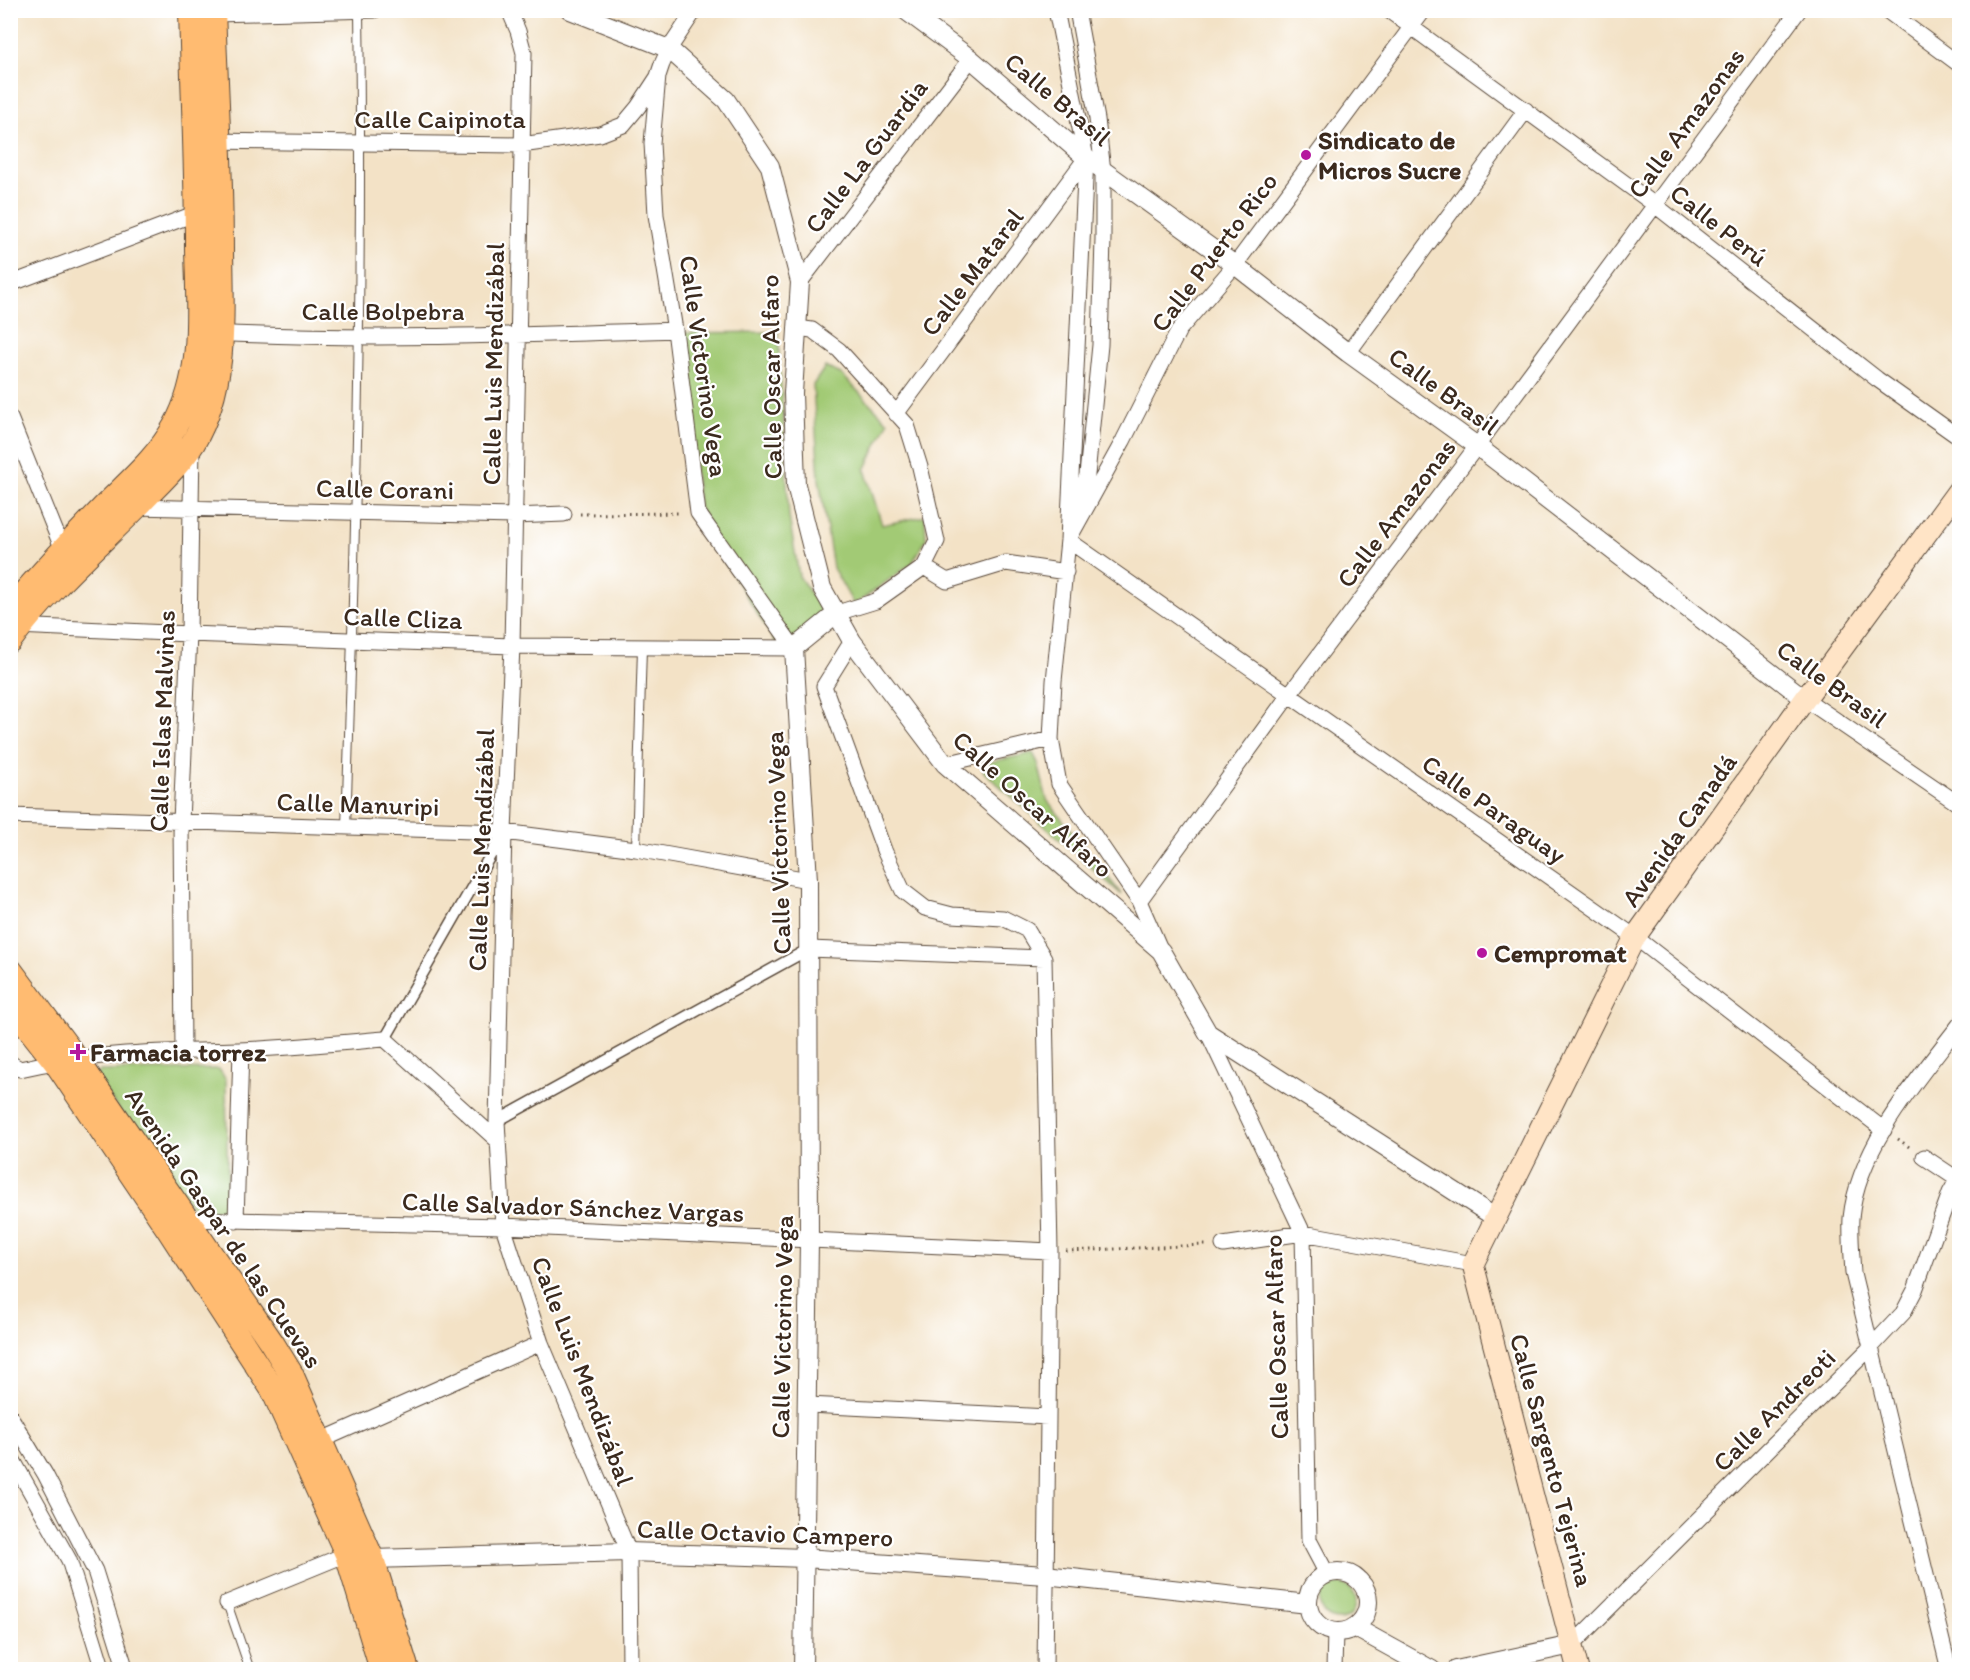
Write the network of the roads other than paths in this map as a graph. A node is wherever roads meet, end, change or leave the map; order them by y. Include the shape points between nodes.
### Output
1 (375, 10) edge
2 (509, 10) edge
3 (570, 10) edge
4 (695, 10) edge
5 (905, 10) edge
6 (1056, 10) edge
7 (1077, 10) edge
8 (1388, 10) edge
9 (1424, 10) edge
10 (1799, 10) edge
11 (1886, 10) edge
12 (359, 11) edge
13 (202, 14) edge
14 (1411, 27) junction
15 (669, 49) junction
16 (971, 58) junction
17 (1959, 65) edge
18 (658, 76) junction
19 (1526, 110) junction
20 (195, 141) junction
21 (220, 141) junction
22 (361, 144) junction
23 (521, 145) junction
24 (1086, 158) junction
25 (1103, 171) junction
26 (221, 204) junction
27 (1655, 205) junction
28 (197, 213) junction
29 (1235, 265) junction
30 (800, 282) junction
31 (10, 284) edge
32 (797, 328) junction
33 (675, 330) junction
34 (198, 332) junction
35 (222, 333) junction
36 (358, 335) junction
37 (517, 335) junction
38 (1348, 353) junction
39 (189, 393) junction
40 (896, 414) junction
41 (10, 418) edge
42 (1959, 438) edge
43 (192, 444) junction
44 (1477, 446) junction
45 (1959, 488) edge
46 (108, 503) junction
47 (136, 507) junction
48 (191, 508) junction
49 (354, 512) junction
50 (564, 514) road end
51 (514, 516) junction
52 (1068, 540) junction
53 (67, 560) junction
54 (924, 567) junction
55 (1065, 572) junction
56 (837, 613) junction
57 (13, 625) edge
58 (189, 634) junction
59 (352, 640) junction
60 (852, 640) junction
61 (512, 646) junction
62 (642, 648) junction
63 (794, 648) junction
64 (1289, 695) junction
65 (1805, 699) junction
66 (1051, 740) junction
67 (945, 764) junction
68 (1959, 805) edge
69 (10, 816) edge
70 (181, 822) junction
71 (346, 828) junction
72 (504, 832) junction
73 (636, 849) junction
74 (808, 880) junction
75 (1139, 901) junction
76 (1635, 938) junction
77 (809, 949) junction
78 (1161, 951) junction
79 (1044, 958) junction
80 (10, 970) edge
81 (10, 1004) edge
82 (1959, 1024) edge
83 (1208, 1033) junction
84 (385, 1039) junction
85 (240, 1050) junction
86 (183, 1051) junction
87 (66, 1060) junction
88 (14, 1069) edge
89 (497, 1121) junction
90 (1884, 1130) junction
91 (498, 1141) junction
92 (1923, 1157) road end
93 (1958, 1178) edge
94 (1496, 1218) junction
95 (236, 1221) junction
96 (177, 1225) junction
97 (503, 1226) junction
98 (1303, 1233) junction
99 (809, 1241) junction
100 (1223, 1245) road end
101 (1050, 1251) junction
102 (1473, 1264) junction
103 (541, 1343) junction
104 (1871, 1347) junction
105 (808, 1405) junction
106 (10, 1416) edge
107 (1048, 1417) junction
108 (310, 1445) junction
109 (10, 1455) edge
110 (629, 1552) junction
111 (346, 1554) junction
112 (805, 1558) junction
113 (372, 1559) junction
114 (1327, 1574) junction
115 (1046, 1575) junction
116 (227, 1603) joint
117 (1308, 1604) junction
118 (1354, 1627) junction
119 (1335, 1632) junction
120 (1572, 1645) junction
121 (103, 1670) edge
122 (126, 1670) edge
123 (250, 1670) edge
124 (382, 1670) edge
125 (407, 1670) edge
126 (630, 1670) edge
127 (803, 1670) edge
128 (1045, 1670) edge
129 (1334, 1670) edge
130 (1432, 1670) edge
131 (1456, 1670) edge
132 (1578, 1670) edge
133 (1949, 1670) edge

1 - 12 street
2 - 23 street, Calle Luis Mendizábal via 524,53
3 - 15 street, Calle Oscar Alfaro
4 - 15 street, Calle Victorino Vega
5 - 16 street, Calle Brasil
6 - 24 street
7 - 25 street
8 - 14 street, Calle Perú
9 - 14 street, Calle Puerto Rico
10 - 27 street, Calle Amazonas
11 - 17 street
12 - 13 street
12 - 22 lane
13 - 20 main road
13 - 21 main road
14 - 19 street, Calle Perú
14 - 29 street, Calle Puerto Rico
15 - 18 street, Calle Victorino Vega
15 - 30 street, Calle Oscar Alfaro via 726,100 770,166
16 - 24 street, Calle Brasil
16 - 30 street, Calle La Guardia
18 - 23 street, Calle Caipinota via 623,125 600,134
18 - 33 street, Calle Victorino Vega via 652,143 656,215
19 - 27 street, Calle Perú
19 - 38 street
20 - 21 street, Calle Caipinota
20 - 28 main road
21 - 22 street, Calle Caipinota
21 - 26 main road
22 - 23 street, Calle Caipinota
22 - 36 lane
23 - 37 street, Calle Luis Mendizábal
24 - 25 street, Calle Brasil
24 - 40 street, Calle Mataral
24 - 52 street
25 - 29 street, Calle Brasil
25 - 52 street via 1100,345 1088,475
26 - 28 street
26 - 35 main road
27 - 42 street, Calle Perú via 1877,379
27 - 44 street, Calle Amazonas
28 - 31 street
28 - 34 main road
29 - 38 street, Calle Brasil
29 - 52 street, Calle Puerto Rico via 1179,330
30 - 32 street, Calle Oscar Alfaro
32 - 40 street via 812,330 839,350
32 - 56 street, Calle Oscar Alfaro via 793,393 796,485 822,588
33 - 37 street, Calle Bolpebra
33 - 63 street, Calle Victorino Vega via 698,513
34 - 35 street, Calle Bolpebra
34 - 39 main road
35 - 36 street, Calle Bolpebra
35 - 43 main road via 211,400
36 - 37 street, Calle Bolpebra
36 - 49 lane
37 - 51 street, Calle Luis Mendizábal
38 - 44 street, Calle Brasil
39 - 43 street, Calle Islas Malvinas
39 - 46 main road via 165,442
40 - 54 street via 907,425 937,541
41 - 53 street
43 - 47 main road
43 - 48 street, Calle Islas Malvinas
44 - 64 street, Calle Amazonas
44 - 65 street, Calle Brasil
45 - 65 main road, Avenida Canadá
46 - 47 street, Calle Corani
46 - 53 main road
47 - 48 street, Calle Corani
47 - 53 main road
48 - 49 street, Calle Corani
48 - 58 street, Calle Islas Malvinas
49 - 51 street, Calle Corani
49 - 59 lane
50 - 51 street, Calle Corani
51 - 61 street, Calle Luis Mendizábal
52 - 55 street
52 - 64 street, Calle Paraguay
53 - 57 main road
54 - 55 street via 946,581 1006,563
54 - 56 street via 876,601
55 - 66 street
56 - 60 street, Calle Oscar Alfaro
56 - 63 street
57 - 58 street, Calle Cliza
58 - 59 street, Calle Cliza
58 - 70 street, Calle Islas Malvinas
59 - 61 street, Calle Cliza
59 - 71 lane
60 - 67 street, Calle Oscar Alfaro
60 - 79 street via 824,686 903,891 925,908 952,915 1003,918 1027,930
61 - 62 street, Calle Cliza
61 - 72 street, Calle Luis Mendizábal
62 - 63 street, Calle Cliza
62 - 73 lane
63 - 74 street, Calle Victorino Vega
64 - 75 street, Calle Amazonas
64 - 76 street, Calle Paraguay
65 - 68 street, Calle Brasil
65 - 76 main road, Avenida Canadá
66 - 67 street
66 - 75 street via 1059,784
67 - 78 street, Calle Oscar Alfaro
69 - 70 street, Calle Manuripi
70 - 71 street, Calle Manuripi
70 - 86 street, Calle Islas Malvinas
71 - 72 street, Calle Manuripi
72 - 73 street, Calle Manuripi
72 - 84 street
72 - 89 street, Calle Luis Mendizábal
73 - 74 street, Calle Manuripi
74 - 77 street, Calle Victorino Vega
75 - 78 street
76 - 90 street, Calle Paraguay
76 - 94 main road, Avenida Canadá
77 - 79 street
77 - 89 street
77 - 99 street, Calle Victorino Vega
78 - 83 street, Calle Oscar Alfaro
79 - 101 street
80 - 87 main road, Avenida Gaspar de las Cuevas
81 - 87 main road, Avenida Gaspar de las Cuevas
82 - 90 street
83 - 94 street
83 - 98 street, Calle Oscar Alfaro
84 - 85 street
84 - 91 street
85 - 86 street
85 - 95 street
86 - 87 street
87 - 88 street
87 - 96 main road, Avenida Gaspar de las Cuevas
89 - 91 street, Calle Luis Mendizábal
90 - 104 street via 1860,1178 1851,1218 1853,1273
91 - 97 street, Calle Luis Mendizábal
92 - 93 street
93 - 104 street, Calle Andreoti via 1915,1290 1903,1313
94 - 102 main road, Avenida Canadá
95 - 96 street, Calle Salvador Sánchez Vargas
95 - 97 street, Calle Salvador Sánchez Vargas
96 - 108 main road, Avenida Gaspar de las Cuevas via 272,1343 291,1374
97 - 99 street, Calle Salvador Sánchez Vargas
97 - 103 street, Calle Luis Mendizábal
98 - 100 street
98 - 102 street
98 - 114 street, Calle Oscar Alfaro via 1309,1540
99 - 101 street, Calle Salvador Sánchez Vargas
99 - 105 street, Calle Victorino Vega
101 - 107 street
102 - 120 main road, Calle Sargento Tejerina
103 - 108 street
103 - 110 street, Calle Luis Mendizábal
104 - 120 street, Calle Andreoti
104 - 133 street
105 - 107 street
105 - 112 street, Calle Victorino Vega
106 - 122 street via 95,1571
107 - 115 street
108 - 111 main road, Avenida Gaspar de las Cuevas
108 - 113 main road, Avenida Gaspar de las Cuevas
109 - 121 street via 69,1560
110 - 112 street, Calle Octavio Campero
110 - 113 street, Calle Octavio Campero
110 - 126 street, Calle Luis Mendizábal
111 - 113 street, Calle Octavio Campero
111 - 116 street
111 - 124 main road, Avenida Gaspar de las Cuevas
112 - 115 street, Calle Octavio Campero
112 - 127 street, Calle Victorino Vega
113 - 125 main road, Avenida Gaspar de las Cuevas
114 - 117 street via 1312,1586
114 - 118 street via 1346,1573 1362,1583 1367,1611
115 - 117 street, Calle Octavio Campero
115 - 128 street
116 - 123 lane
117 - 119 street via 1316,1623
118 - 119 street
118 - 130 street
119 - 129 street
120 - 131 street
120 - 132 main road, Calle Sargento Tejerina

